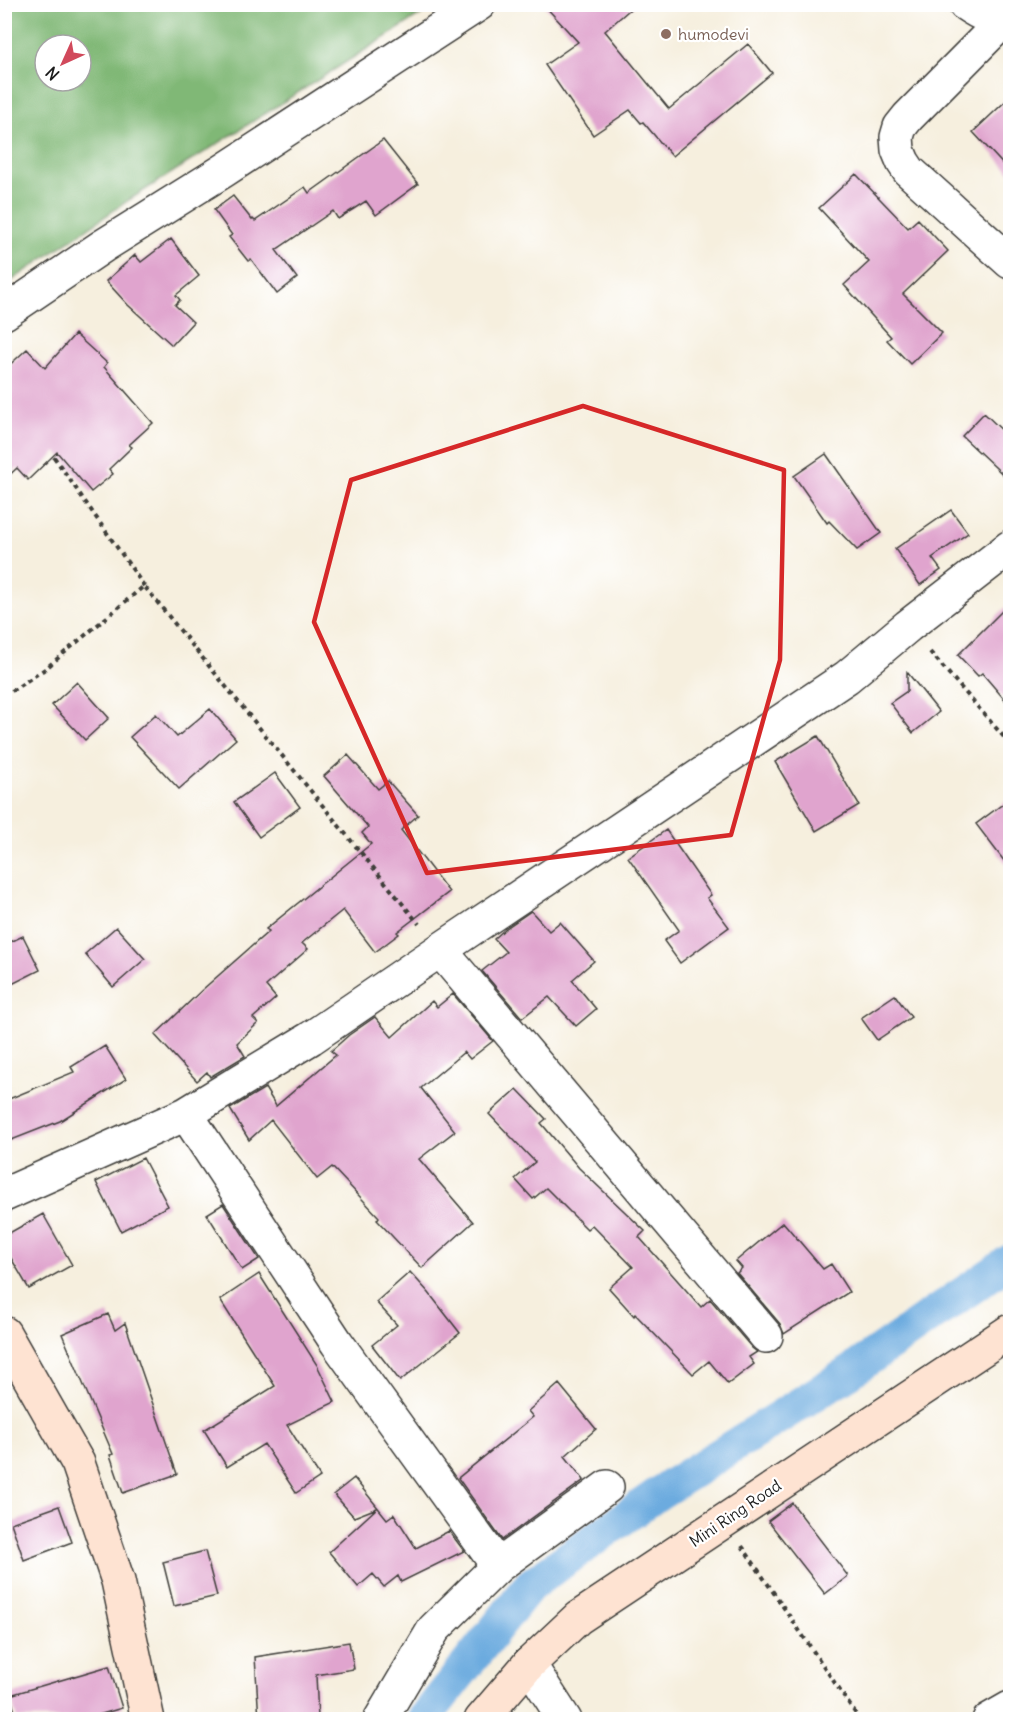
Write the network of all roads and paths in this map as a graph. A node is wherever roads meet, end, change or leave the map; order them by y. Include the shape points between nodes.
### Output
1 (479, 4) edge
2 (965, 4) edge
3 (1007, 21) edge
4 (1011, 262) edge
5 (4, 313) edge
6 (54, 457) dead end
7 (1011, 547) edge
8 (144, 586) junction
9 (908, 626) junction
10 (4, 696) edge
11 (1011, 744) edge
12 (440, 950) junction
13 (186, 1114) junction
14 (4, 1195) edge
15 (1011, 1331) edge
16 (4, 1333) edge
17 (766, 1336) dead end
18 (607, 1487) dead end
19 (724, 1520) junction
20 (498, 1566) junction
21 (529, 1664) junction
22 (1011, 1708) edge
23 (148, 1719) edge
24 (380, 1719) edge
25 (481, 1719) edge
26 (565, 1719) edge
27 (860, 1719) edge
28 (989, 1719) edge

1 - 5 street
2 - 3 street via 979,13
3 - 4 street via 908,117 897,138 898,150 909,171
6 - 8 path
7 - 9 street
8 - 10 path via 45,669
8 - 12 path
9 - 11 path
9 - 12 street via 847,677
12 - 13 street via 312,1038
12 - 17 street
13 - 14 street
13 - 20 street via 337,1343
15 - 19 main road, Mini Ring Road
16 - 23 main road via 78,1463 118,1581
18 - 20 street
19 - 21 main road, Mini Ring Road via 578,1618
19 - 27 path
20 - 24 street via 434,1629
21 - 25 main road, Mini Ring Road
21 - 26 street
22 - 28 street

